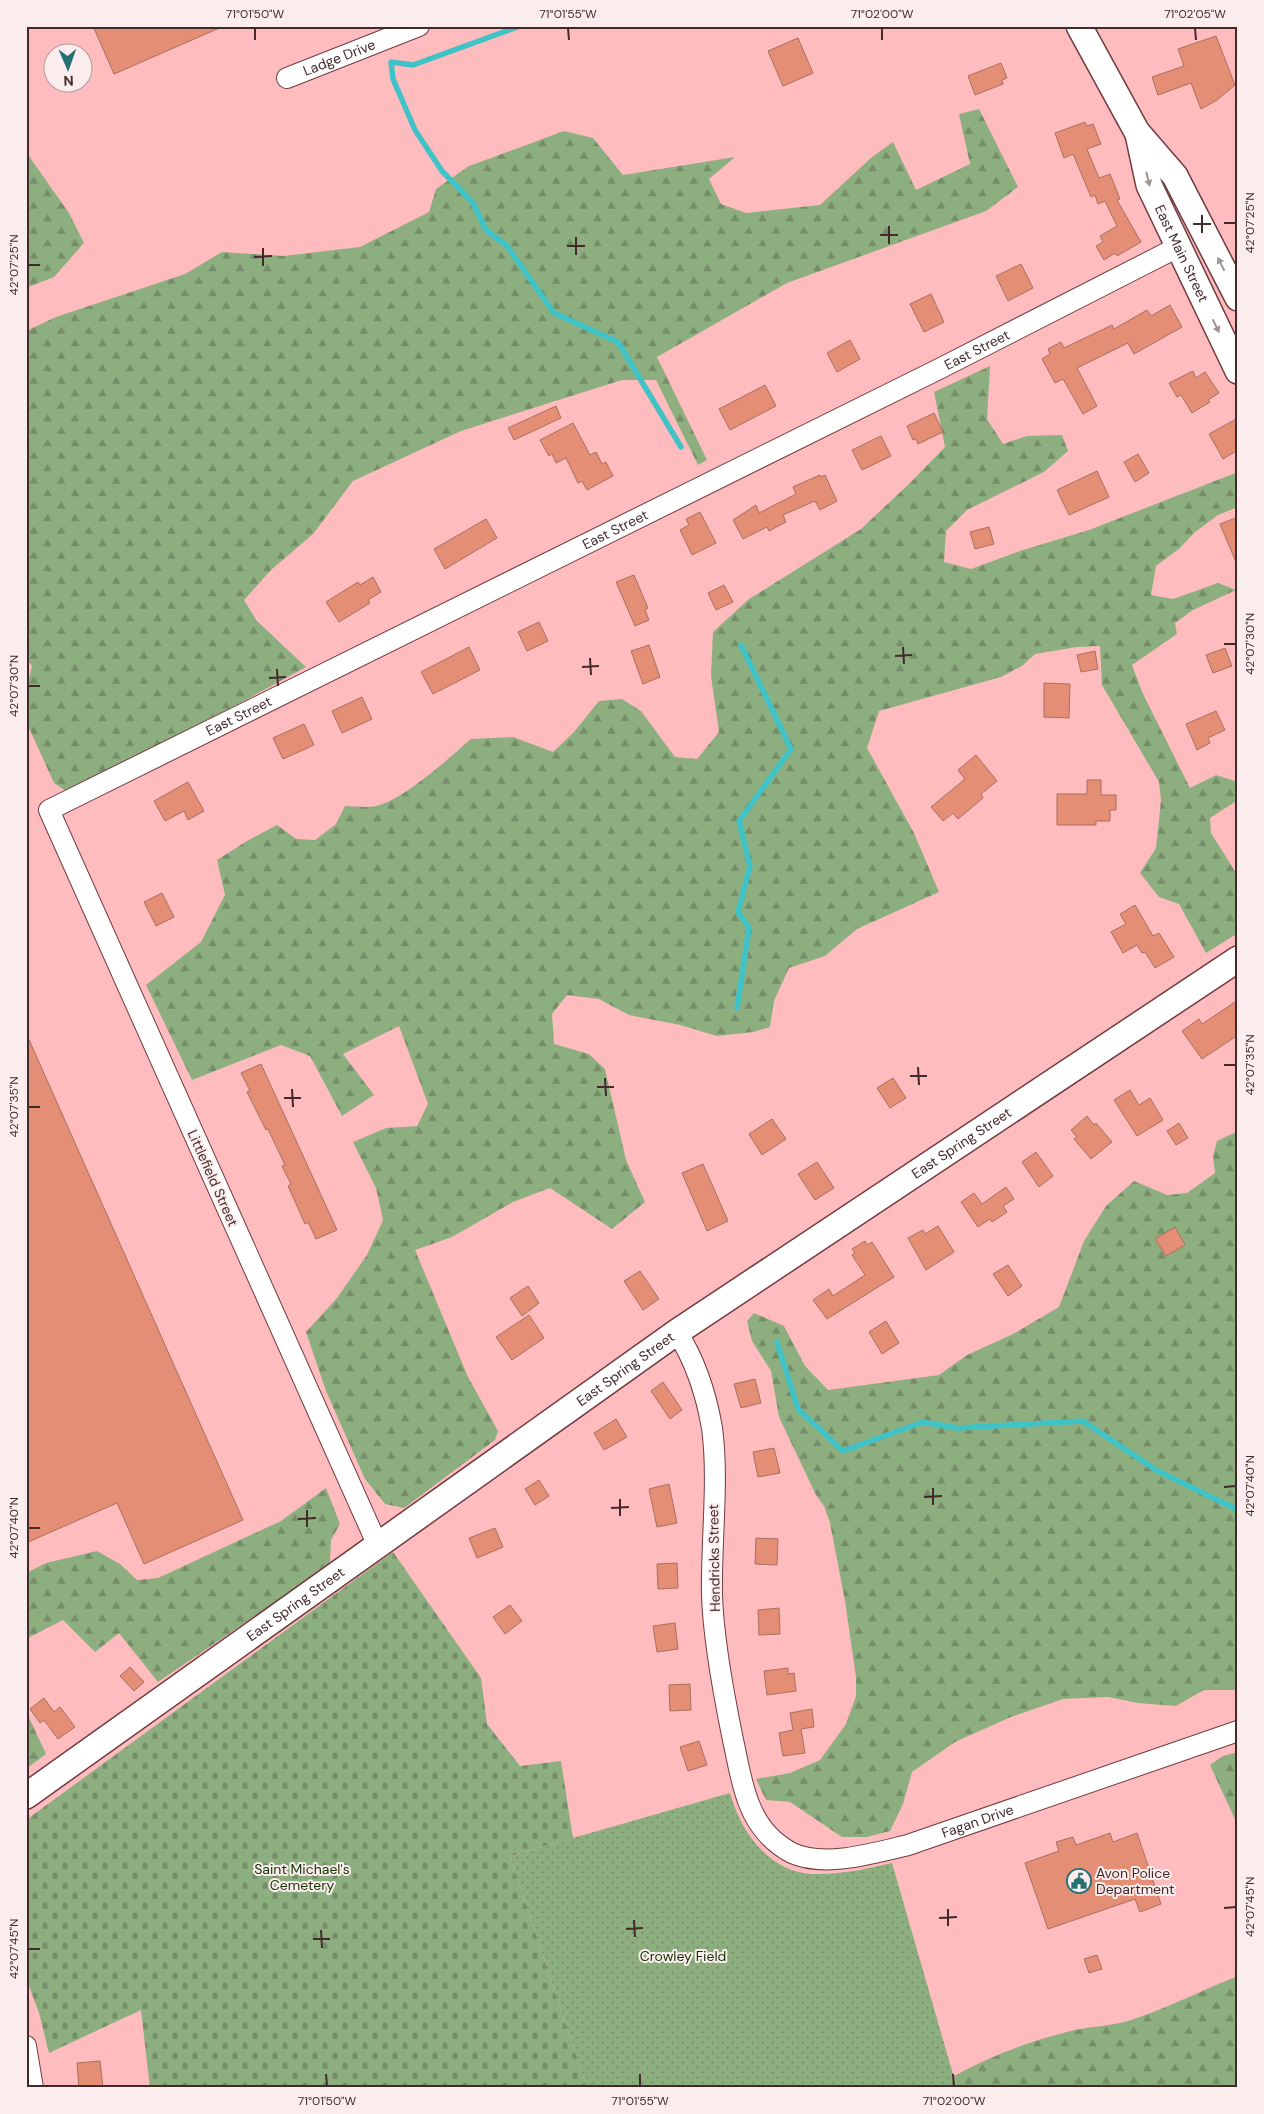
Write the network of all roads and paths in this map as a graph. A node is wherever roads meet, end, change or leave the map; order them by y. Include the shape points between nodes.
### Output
1 (419, 26) edge
2 (1079, 26) edge
3 (287, 78) dead end
4 (1137, 132) junction
5 (1178, 247) junction
6 (1238, 298) edge
7 (1238, 371) edge
8 (49, 810) joint
9 (1238, 959) edge
10 (677, 1332) junction
11 (378, 1546) junction
12 (1238, 1731) edge
13 (744, 1789) joint
14 (26, 1796) edge
15 (26, 2046) edge
16 (33, 2088) edge

1 - 3 street, Ladge Drive
2 - 4 main road, East Main Street
4 -> 5 main road, East Main Street via 1149,186
6 -> 4 main road, East Main Street via 1175,176
5 -> 7 main road, East Main Street
5 - 8 street, East Street via 932,373
8 - 11 street, Littlefield Street
9 - 10 main road, East Spring Street
10 - 11 main road, East Spring Street
10 - 13 street, Hendricks Street via 700,1379 712,1427 712,1597 727,1708
11 - 14 main road, East Spring Street
12 - 13 street, Fagan Drive via 923,1841 854,1856 824,1859 792,1853 769,1836 750,1808
15 - 16 street

